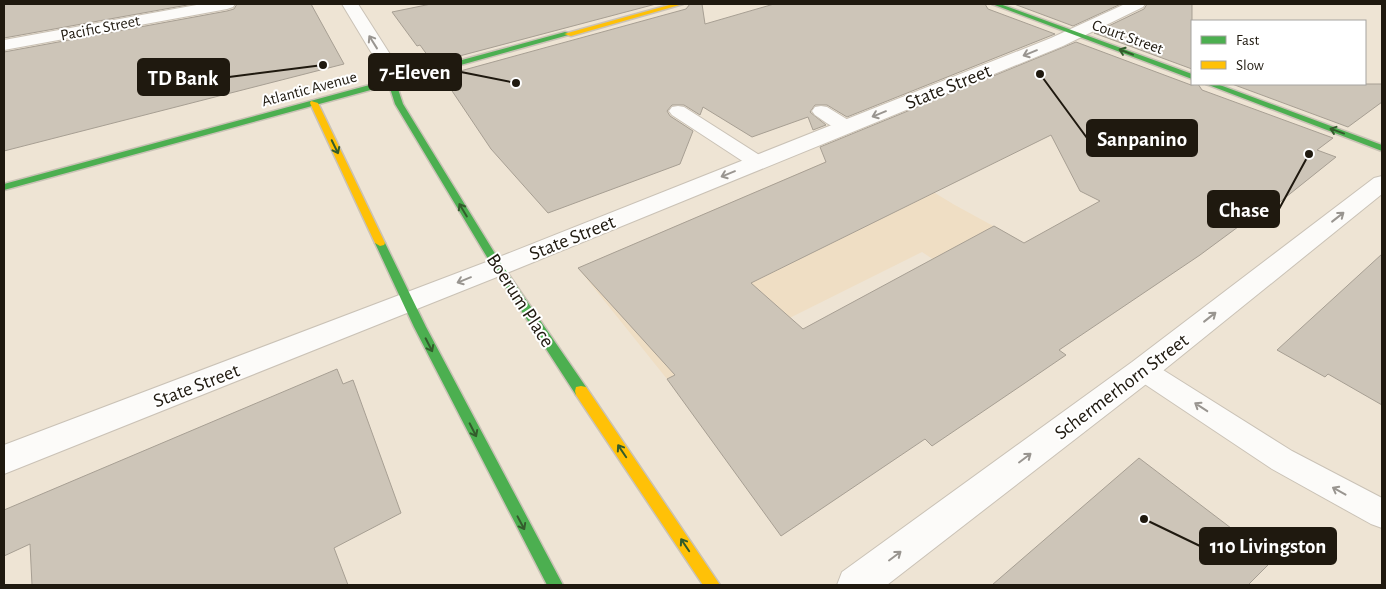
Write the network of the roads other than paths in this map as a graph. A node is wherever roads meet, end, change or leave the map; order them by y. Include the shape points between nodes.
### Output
1 (226, 4) edge
2 (350, 4) edge
3 (680, 4) edge
4 (995, 4) edge
5 (1137, 4) edge
6 (1075, 33) junction
7 (4, 46) edge
8 (1191, 77) edge
9 (392, 82) junction
10 (1213, 85) edge
11 (314, 103) junction
12 (678, 111) dead end
13 (821, 111) dead end
14 (847, 126) junction
15 (1382, 148) edge
16 (757, 162) junction
17 (1382, 183) edge
18 (4, 187) edge
19 (498, 266) junction
20 (408, 302) junction
21 (1143, 370) junction
22 (4, 460) edge
23 (1382, 514) edge
24 (555, 585) edge
25 (712, 585) edge
26 (856, 585) edge

1 - 7 street, Pacific Street
9 -> 2 street, Boerum Place via 386,62
3 - 9 main road, Atlantic Avenue
4 - 6 main road, Court Street
5 - 6 street, State Street
8 -> 6 main road, Court Street
6 -> 14 street, State Street
9 - 11 main road, Atlantic Avenue
19 -> 9 main road, Boerum Place via 399,104
15 -> 10 main road
11 - 18 main road, Atlantic Avenue
11 -> 20 main road
12 - 16 lane
13 - 14 lane
14 - 16 street, State Street
16 -> 19 street, State Street
21 -> 17 street, Schermerhorn Street
19 -> 20 street, State Street
25 -> 19 main road, Boerum Place
20 - 22 street, State Street
20 -> 24 main road
23 -> 21 lane via 1282,460
26 -> 21 street, Schermerhorn Street

